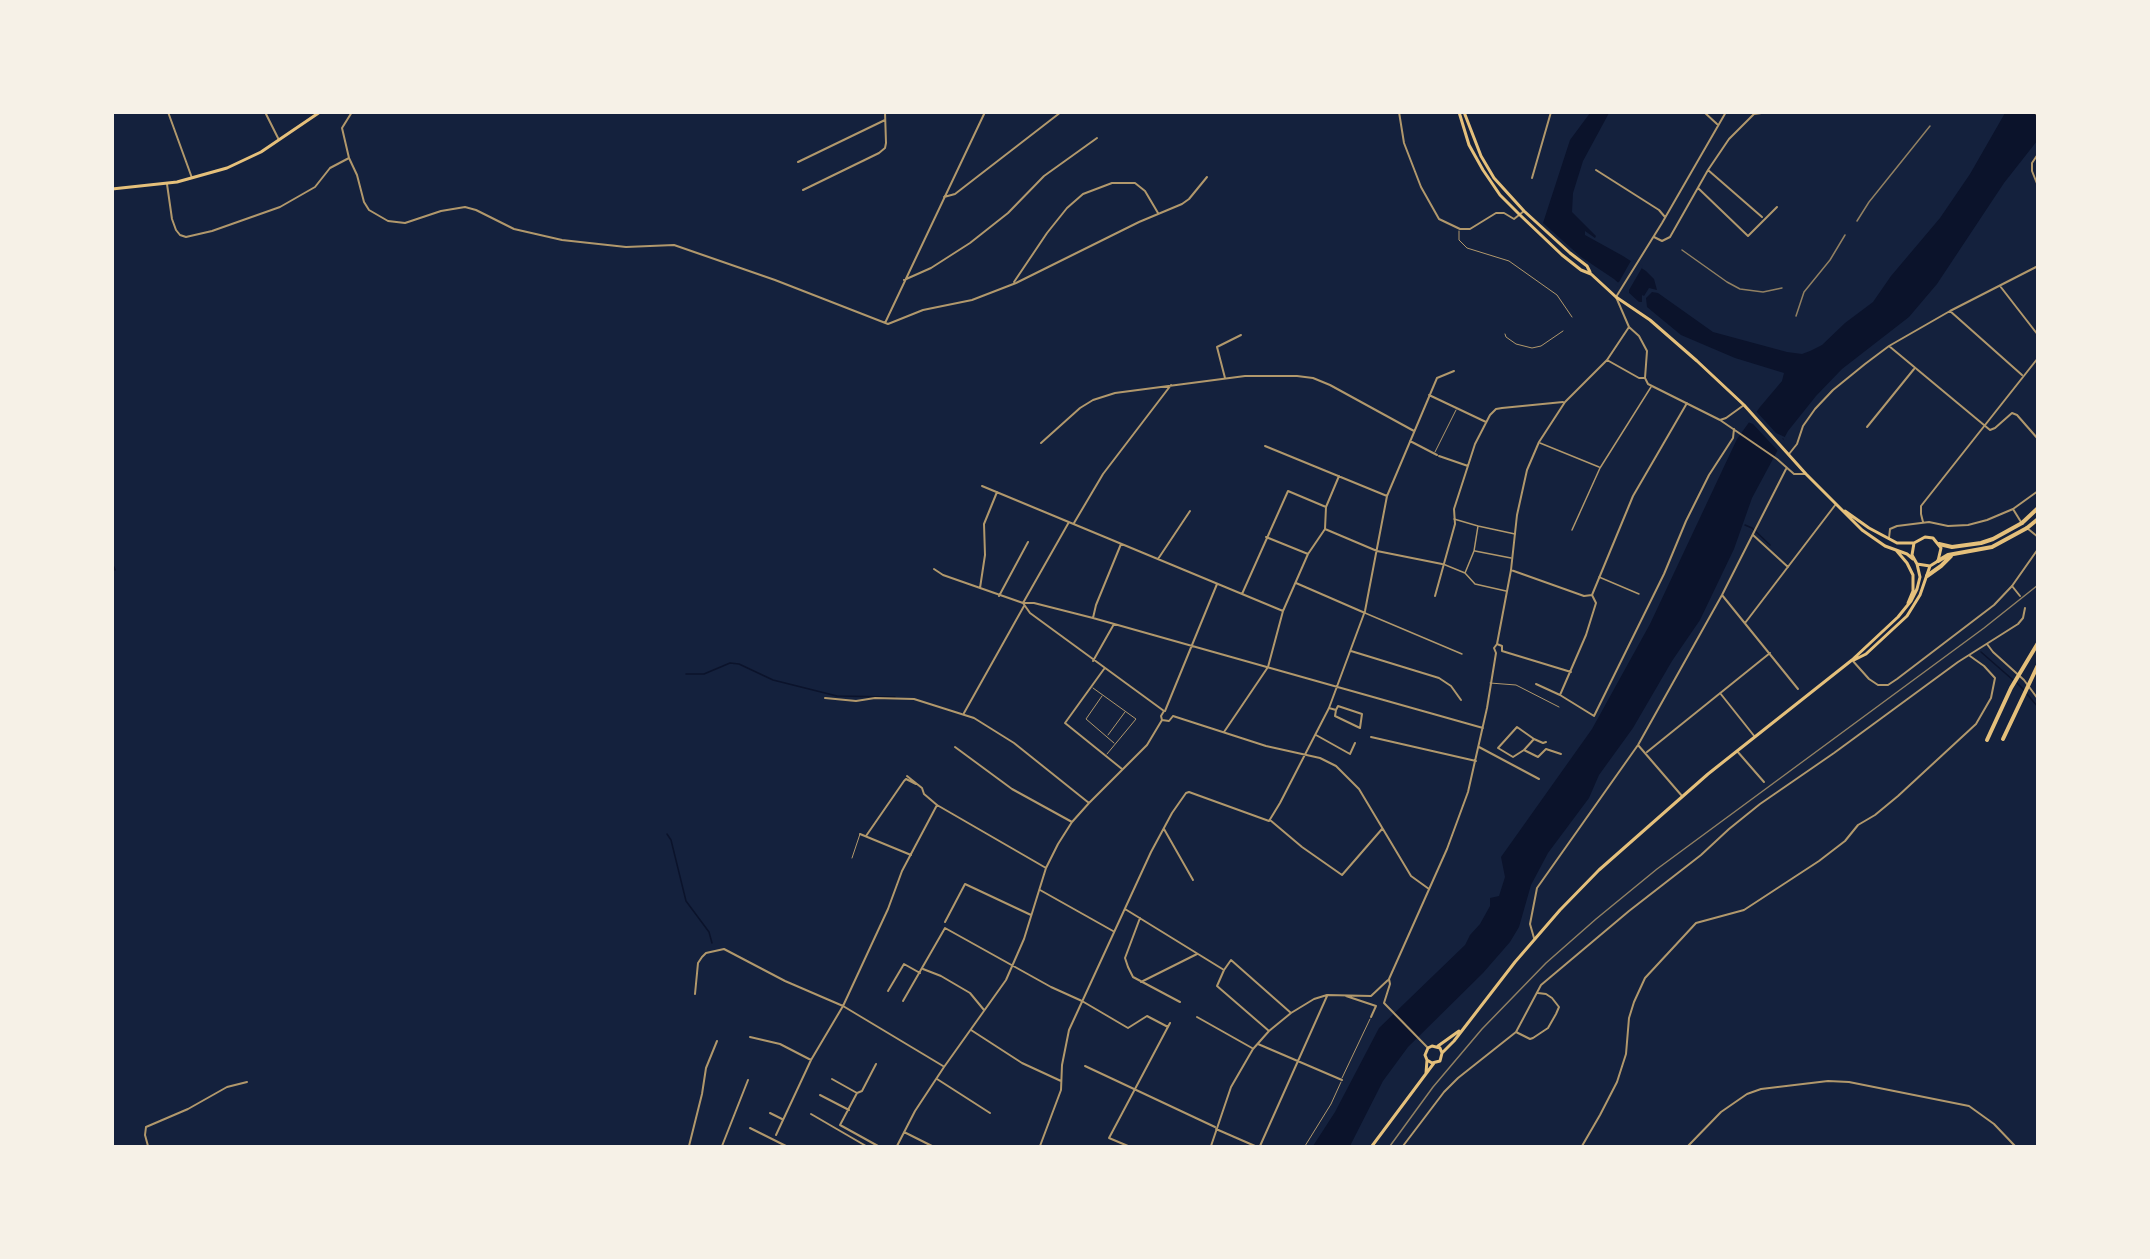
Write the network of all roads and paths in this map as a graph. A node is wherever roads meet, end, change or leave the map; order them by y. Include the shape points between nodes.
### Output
1 (168, 112) edge
2 (265, 112) edge
3 (320, 112) edge
4 (352, 112) edge
5 (885, 112) edge
6 (985, 112) edge
7 (1061, 112) edge
8 (1399, 112) edge
9 (1459, 112) edge
10 (1464, 112) edge
11 (1551, 112) edge
12 (1704, 112) edge
13 (1726, 112) edge
14 (1769, 112) edge
15 (885, 120) junction
16 (1719, 125) junction
17 (1097, 138) dead end
18 (279, 140) junction
19 (2037, 154) edge
20 (349, 158) junction
21 (798, 162) dead end
22 (1596, 170) dead end
23 (1708, 170) junction
24 (1207, 177) dead end
25 (1532, 178) dead end
26 (192, 179) junction
27 (167, 184) junction
28 (2037, 186) edge
29 (1698, 188) junction
30 (112, 189) edge
31 (804, 190) dead end
32 (944, 197) junction
33 (1777, 207) dead end
34 (1524, 211) junction
35 (1158, 213) junction
36 (1520, 215) junction
37 (1665, 217) junction
38 (1761, 217) dead end
39 (1460, 229) junction
40 (1654, 237) junction
41 (2037, 266) edge
42 (1591, 274) junction
43 (904, 280) junction
44 (1012, 284) junction
45 (2000, 286) junction
46 (1616, 297) junction
47 (1950, 311) junction
48 (1572, 317) dead end
49 (885, 322) junction
50 (1629, 327) junction
51 (1563, 331) dead end
52 (1505, 334) dead end
53 (1241, 335) dead end
54 (2037, 335) edge
55 (1889, 346) junction
56 (2037, 358) edge
57 (1607, 360) junction
58 (1914, 368) junction
59 (1454, 371) dead end
60 (2022, 375) junction
61 (1225, 378) junction
62 (1645, 378) junction
63 (1171, 385) junction
64 (1651, 387) junction
65 (1429, 395) junction
66 (1565, 402) junction
67 (1687, 403) junction
68 (1745, 406) junction
69 (1457, 408) junction
70 (1720, 420) junction
71 (1486, 422) junction
72 (1983, 425) junction
73 (1866, 427) dead end
74 (1734, 429) junction
75 (1414, 431) junction
76 (2037, 439) edge
77 (1410, 441) junction
78 (1539, 442) junction
79 (1041, 443) dead end
80 (1265, 446) dead end
81 (1787, 452) junction
82 (1437, 455) junction
83 (1468, 466) junction
84 (1600, 468) junction
85 (1786, 469) junction
86 (1806, 474) junction
87 (1339, 476) junction
88 (982, 486) dead end
89 (2037, 491) edge
90 (997, 492) junction
91 (1387, 496) junction
92 (1836, 504) junction
93 (1326, 507) junction
94 (2037, 508) edge
95 (2013, 509) junction
96 (1190, 511) dead end
97 (1454, 519) junction
98 (2037, 519) edge
99 (1070, 522) junction
100 (1923, 522) junction
101 (1074, 523) junction
102 (2022, 523) junction
103 (1478, 526) junction
104 (2027, 528) junction
105 (1325, 529) junction
106 (1572, 530) dead end
107 (1516, 534) junction
108 (1754, 534) junction
109 (1266, 537) junction
110 (2037, 537) edge
111 (1891, 540) junction
112 (1028, 542) dead end
113 (1914, 543) junction
114 (1121, 544) junction
115 (1939, 544) junction
116 (2037, 549) edge
117 (1896, 550) junction
118 (1377, 551) junction
119 (1474, 551) junction
120 (1308, 554) junction
121 (1954, 554) junction
122 (1512, 558) junction
123 (1158, 559) junction
124 (1913, 559) junction
125 (1938, 561) junction
126 (1442, 564) junction
127 (1917, 564) junction
128 (1930, 566) junction
129 (1788, 567) junction
130 (934, 569) dead end
131 (1511, 570) junction
132 (1465, 573) junction
133 (1927, 576) junction
134 (1600, 577) junction
135 (1296, 583) junction
136 (1217, 584) junction
137 (2012, 586) junction
138 (980, 588) junction
139 (1506, 591) junction
140 (1242, 594) junction
141 (1639, 594) dead end
142 (1592, 595) junction
143 (1722, 595) junction
144 (999, 596) junction
145 (1435, 596) dead end
146 (2020, 596) dead end
147 (1023, 604) junction
148 (1906, 607) junction
149 (2025, 608) dead end
150 (1283, 611) junction
151 (1365, 613) junction
152 (1093, 618) junction
153 (1744, 623) junction
154 (1114, 624) junction
155 (2037, 643) edge
156 (1497, 644) junction
157 (1987, 644) junction
158 (1192, 646) junction
159 (1351, 651) junction
160 (1503, 651) junction
161 (1496, 653) junction
162 (1770, 653) junction
163 (1462, 654) dead end
164 (1970, 656) junction
165 (1852, 660) junction
166 (1093, 661) junction
167 (2037, 665) edge
168 (1268, 667) junction
169 (1104, 669) junction
170 (1571, 672) junction
171 (1490, 683) junction
172 (1536, 684) dead end
173 (1091, 687) junction
174 (1335, 687) junction
175 (1798, 689) dead end
176 (1720, 693) junction
177 (1103, 695) junction
178 (1560, 695) junction
179 (825, 698) dead end
180 (2037, 699) edge
181 (1461, 700) dead end
182 (1559, 707) dead end
183 (1329, 708) junction
184 (1336, 710) junction
185 (1126, 711) junction
186 (1167, 711) junction
187 (964, 714) junction
188 (1173, 716) junction
189 (1162, 720) junction
190 (1483, 728) junction
191 (1224, 732) junction
192 (1316, 735) junction
193 (1106, 736) junction
194 (1371, 737) dead end
195 (1755, 737) junction
196 (1534, 739) junction
197 (2003, 739) dead end
198 (1987, 740) dead end
199 (1546, 742) dead end
200 (1355, 743) dead end
201 (1115, 744) junction
202 (1638, 744) junction
203 (955, 747) dead end
204 (1479, 747) junction
205 (1498, 748) junction
206 (1524, 750) junction
207 (1737, 751) junction
208 (1647, 752) junction
209 (1305, 754) junction
210 (1494, 754) junction
211 (1561, 754) dead end
212 (1106, 756) junction
213 (1476, 761) junction
214 (1123, 770) junction
215 (907, 776) dead end
216 (1539, 778) dead end
217 (1764, 782) dead end
218 (917, 784) junction
219 (1683, 796) junction
220 (1089, 803) junction
221 (937, 805) junction
222 (1269, 820) junction
223 (1072, 822) junction
224 (1382, 829) junction
225 (1164, 830) junction
226 (860, 834) joint
227 (866, 836) junction
228 (911, 855) junction
229 (852, 858) dead end
230 (1046, 868) junction
231 (1193, 880) dead end
232 (1429, 889) junction
233 (1040, 890) junction
234 (1125, 909) junction
235 (1031, 915) junction
236 (1140, 918) junction
237 (945, 922) dead end
238 (1114, 931) junction
239 (1534, 939) junction
240 (1197, 954) junction
241 (1014, 966) junction
242 (923, 969) junction
243 (1224, 970) junction
244 (920, 973) junction
245 (1389, 979) junction
246 (1141, 982) junction
247 (888, 991) dead end
248 (1378, 991) junction
249 (1538, 993) junction
250 (695, 994) dead end
251 (1327, 995) junction
252 (1344, 995) junction
253 (1371, 996) junction
254 (1385, 996) junction
255 (903, 1001) dead end
256 (1082, 1001) junction
257 (1180, 1002) dead end
258 (1372, 1004) junction
259 (1385, 1004) junction
260 (843, 1006) junction
261 (1376, 1006) junction
262 (984, 1010) junction
263 (1291, 1013) junction
264 (1197, 1017) dead end
265 (1371, 1017) joint
266 (1463, 1028) junction
267 (971, 1030) junction
268 (1269, 1031) junction
269 (1516, 1032) junction
270 (750, 1037) dead end
271 (717, 1041) dead end
272 (1258, 1044) junction
273 (1437, 1047) junction
274 (1428, 1048) junction
275 (1253, 1049) junction
276 (1442, 1053) junction
277 (811, 1060) junction
278 (1427, 1060) junction
279 (1298, 1062) junction
280 (1434, 1063) junction
281 (876, 1064) dead end
282 (1085, 1066) dead end
283 (944, 1067) junction
284 (1426, 1074) junction
285 (832, 1079) dead end
286 (937, 1079) junction
287 (748, 1080) dead end
288 (1341, 1080) junction
289 (1061, 1081) junction
290 (247, 1082) dead end
291 (1134, 1089) junction
292 (857, 1094) junction
293 (820, 1095) dead end
294 (849, 1110) junction
295 (770, 1113) dead end
296 (990, 1113) dead end
297 (812, 1114) dead end
298 (782, 1119) junction
299 (750, 1128) dead end
300 (1216, 1128) junction
301 (904, 1132) junction
302 (776, 1135) dead end
303 (148, 1146) edge
304 (689, 1146) edge
305 (722, 1146) edge
306 (786, 1146) edge
307 (866, 1146) edge
308 (878, 1146) edge
309 (897, 1146) edge
310 (932, 1146) edge
311 (1040, 1146) edge
312 (1128, 1146) edge
313 (1211, 1146) edge
314 (1256, 1146) edge
315 (1260, 1146) edge
316 (1305, 1146) edge
317 (1372, 1146) edge
318 (1403, 1146) edge
319 (1582, 1146) edge
320 (1688, 1146) edge
321 (2015, 1146) edge

1 - 26 street
2 - 18 street
3 - 18 main road
4 - 20 street via 342,128
5 - 15 street
6 - 32 street
7 - 32 street via 955,194
8 - 39 street via 1404,143 1420,187 1439,219
9 - 36 main road via 1469,145 1483,170
10 - 34 main road via 1487,166
11 - 25 street
12 - 16 street
13 - 16 street
14 - 23 street via 1754,114 1739,127
15 - 21 street
15 - 31 street via 886,143 879,153
16 - 37 street
17 - 43 street via 1044,176 1008,213 970,243 932,268
18 - 26 main road via 227,168
19 - 28 street via 2032,171
20 - 27 street via 330,168 315,187 280,207 186,237 176,230 172,219
20 - 49 street via 369,210 396,223 465,207 514,229 562,240 626,247 674,245
22 - 37 street
23 - 29 street
23 - 38 street
24 - 35 street via 1189,199
26 - 27 main road
27 - 30 main road
29 - 33 street via 1748,236
29 - 40 street via 1670,237 1662,241
32 - 43 street
34 - 36 street
34 - 42 main road via 1587,266
35 - 44 street
35 - 44 street via 1145,191 1135,183 1112,183 1083,194 1047,233
36 - 39 street via 1514,219 1496,213 1470,228
36 - 42 main road via 1562,255
37 - 40 street
39 - 48 lane via 1459,240 1467,248 1509,261 1560,297
40 - 46 street
41 - 45 street
42 - 46 main road
43 - 49 street
44 - 49 street via 972,300
45 - 47 street
45 - 54 street
46 - 50 street
46 - 68 main road via 1650,320
47 - 55 street
47 - 60 street
50 - 57 street
50 - 62 street via 1647,351
51 - 52 lane via 1541,346 1523,347
53 - 61 street via 1217,347
55 - 58 street
55 - 81 street via 1821,402 1803,426 1797,444
56 - 60 street
57 - 62 street
57 - 66 street
58 - 72 street
58 - 73 street
59 - 65 street via 1437,378
60 - 72 street
61 - 63 street
61 - 75 street via 1312,378
62 - 64 street
63 - 79 street via 1093,400
63 - 101 street via 1103,474
64 - 67 street
64 - 84 street
65 - 69 street
65 - 75 street
66 - 71 street via 1496,409
66 - 78 street
67 - 70 street
67 - 134 street via 1633,496
68 - 70 street
68 - 81 main road
69 - 71 street
69 - 82 lane
70 - 74 street
71 - 83 street
72 - 76 street via 1995,428 2012,413
72 - 100 street via 1921,506
74 - 85 street
74 - 178 street via 1733,438 1686,520 1664,574 1594,716
75 - 77 street
77 - 82 street
77 - 91 street
78 - 84 street
78 - 107 street via 1527,470
80 - 87 street
81 - 86 main road
82 - 83 street
83 - 97 street
84 - 106 street
85 - 86 street
85 - 108 street
86 - 92 main road
87 - 91 street
87 - 93 street
88 - 90 street
89 - 95 street
90 - 99 street
90 - 138 street via 984,524
91 - 118 street
92 - 111 main road
92 - 117 main road via 1862,530
92 - 129 street
93 - 105 street
93 - 109 street via 1288,491
94 - 102 highway
95 - 100 street via 1968,525
95 - 102 street
96 - 123 street
97 - 103 street
97 - 126 street
98 - 104 highway
99 - 101 street
99 - 147 street
100 - 111 street via 1897,526 1890,530
101 - 114 street
102 - 115 highway via 1980,543 1952,547
103 - 107 street
103 - 119 street
104 - 110 street
104 - 121 highway via 1992,547
105 - 118 street
105 - 120 street
107 - 122 street
108 - 129 street
108 - 143 street
109 - 120 street
109 - 140 street
111 - 113 main road
112 - 144 street
113 - 115 main road via 1929,537
113 - 124 main road
114 - 123 street
114 - 152 street
115 - 125 main road
116 - 137 street
117 - 124 main road
117 - 148 main road via 1913,575 1913,591
118 - 126 street
118 - 151 street
119 - 122 street
119 - 132 street
120 - 135 street
121 - 125 highway
121 - 133 highway
122 - 131 street
123 - 136 street
124 - 127 main road
125 - 128 main road
126 - 132 street
126 - 145 street
127 - 128 main road
127 - 148 main road via 1919,582
128 - 133 main road
129 - 153 street
130 - 138 street
131 - 139 street
131 - 142 street via 1584,596
132 - 139 street via 1475,584
133 - 165 main road via 1907,616 1866,654
134 - 141 street
134 - 142 street
135 - 150 street
135 - 151 street
136 - 140 street
136 - 158 street
137 - 146 street
137 - 165 street via 1973,623 1888,685 1875,684
138 - 144 street
139 - 156 street
140 - 150 street
142 - 170 street via 1596,603
143 - 153 street
143 - 202 street
144 - 147 street
147 - 152 street via 1034,603
147 - 166 street via 1030,614
147 - 187 street
148 - 165 main road
149 - 157 street via 2018,624
150 - 168 street
151 - 159 street
151 - 163 street
152 - 154 street
153 - 162 street
154 - 158 street
154 - 166 street
155 - 198 highway
156 - 160 street
156 - 161 street
157 - 164 street
157 - 180 street via 2024,680
158 - 168 street
158 - 186 street
159 - 174 street
159 - 181 street via 1439,678
160 - 161 street
160 - 170 street
161 - 171 street
162 - 175 street
162 - 176 street
164 - 249 street via 1728,829 1541,985
164 - 319 street via 1995,678 1991,698 1976,724 1819,861 1744,910 1696,923 1645,978 1629,1018 1626,1054 1617,1082
165 - 195 main road
166 - 169 street
167 - 197 highway
168 - 174 street
168 - 191 street
169 - 173 street
169 - 186 street
170 - 178 street
171 - 182 lane via 1516,685
171 - 190 street
172 - 178 street
173 - 177 lane
173 - 212 street via 1065,723
174 - 183 street
174 - 190 street
176 - 195 street
176 - 208 street
177 - 185 lane
177 - 193 lane via 1086,719
179 - 187 street via 914,699
183 - 184 street
183 - 192 street
184 - 184 street via 1338,706 1362,714 1360,728 1335,716
185 - 193 lane
185 - 201 lane via 1136,718
186 - 188 street
186 - 189 street
187 - 220 street via 1014,743
188 - 189 street via 1169,722
188 - 191 street
189 - 214 street via 1147,745
190 - 204 street
191 - 209 street
192 - 200 street via 1350,754
192 - 209 street
193 - 201 lane
194 - 213 street
195 - 207 main road
196 - 199 street
196 - 205 street via 1517,727
196 - 206 street
201 - 212 lane
202 - 208 street
202 - 239 street via 1537,888 1530,924
203 - 223 street via 1012,789
204 - 210 street
204 - 213 street
205 - 206 street via 1513,757
205 - 210 street
206 - 211 street via 1538,758 1546,749
207 - 217 street
207 - 219 main road
208 - 219 street
209 - 222 street
209 - 224 street via 1345,773
210 - 216 street
212 - 214 street
213 - 232 street via 1467,795
214 - 220 street
215 - 218 street
218 - 221 street
218 - 227 street via 904,781
219 - 239 main road via 1599,870
220 - 223 street
221 - 228 street
221 - 230 street
222 - 224 street via 1342,875
222 - 225 street via 1189,792
223 - 230 street
224 - 232 street via 1411,876
225 - 231 street
225 - 234 street
226 - 227 street
226 - 229 lane
227 - 228 street
228 - 260 street
230 - 233 street
232 - 245 street
233 - 235 street
233 - 238 street
234 - 236 street
234 - 238 street
235 - 237 street via 965,884
235 - 241 street
236 - 240 street
236 - 246 street via 1125,958 1133,976
238 - 256 street
239 - 266 main road
240 - 243 street
240 - 246 street
241 - 242 street via 945,928
241 - 256 street
241 - 262 street
242 - 244 street
242 - 262 street via 970,993
243 - 263 street via 1231,960
243 - 268 street via 1217,986
244 - 247 street via 904,963
244 - 255 street
245 - 248 street
245 - 254 street
246 - 257 street
248 - 253 street
248 - 254 street
249 - 269 street
249 - 269 street via 1546,994 1559,1007 1552,1022 1533,1038
250 - 260 street via 698,963 706,953 724,948
251 - 252 street
251 - 263 street
251 - 279 street
252 - 253 street
252 - 258 street
253 - 258 street
254 - 259 street
256 - 289 street via 1069,1030
256 - 291 street via 1128,1028 1147,1016 1169,1025
258 - 261 street
259 - 261 street
259 - 274 street
260 - 277 street
260 - 283 street
261 - 265 street
262 - 267 street
263 - 268 street
264 - 275 street
265 - 288 lane
266 - 273 main road
266 - 276 main road
267 - 283 street
267 - 289 street via 1022,1063
268 - 272 street
269 - 318 street via 1444,1092
270 - 277 street via 780,1044
271 - 304 street via 706,1068
272 - 275 street
272 - 279 street
273 - 274 main road
273 - 276 main road
274 - 278 main road
275 - 300 street via 1231,1087
276 - 280 main road
277 - 298 street
278 - 280 main road
278 - 284 main road
279 - 288 street
279 - 315 street
280 - 284 main road
281 - 292 street
282 - 291 street
283 - 286 street
284 - 317 main road
285 - 292 street
286 - 296 street
286 - 301 street
287 - 305 street
288 - 316 lane
289 - 311 street
290 - 303 street via 227,1087 146,1127
291 - 300 street
291 - 312 street via 1109,1138
292 - 294 street
293 - 294 street
294 - 308 street via 840,1125
295 - 298 street
297 - 307 street
298 - 302 street
299 - 306 street
300 - 313 street
300 - 314 street
301 - 309 street
301 - 310 street
320 - 321 street via 1721,1112 1747,1094 1828,1081 1968,1106 1994,1124

